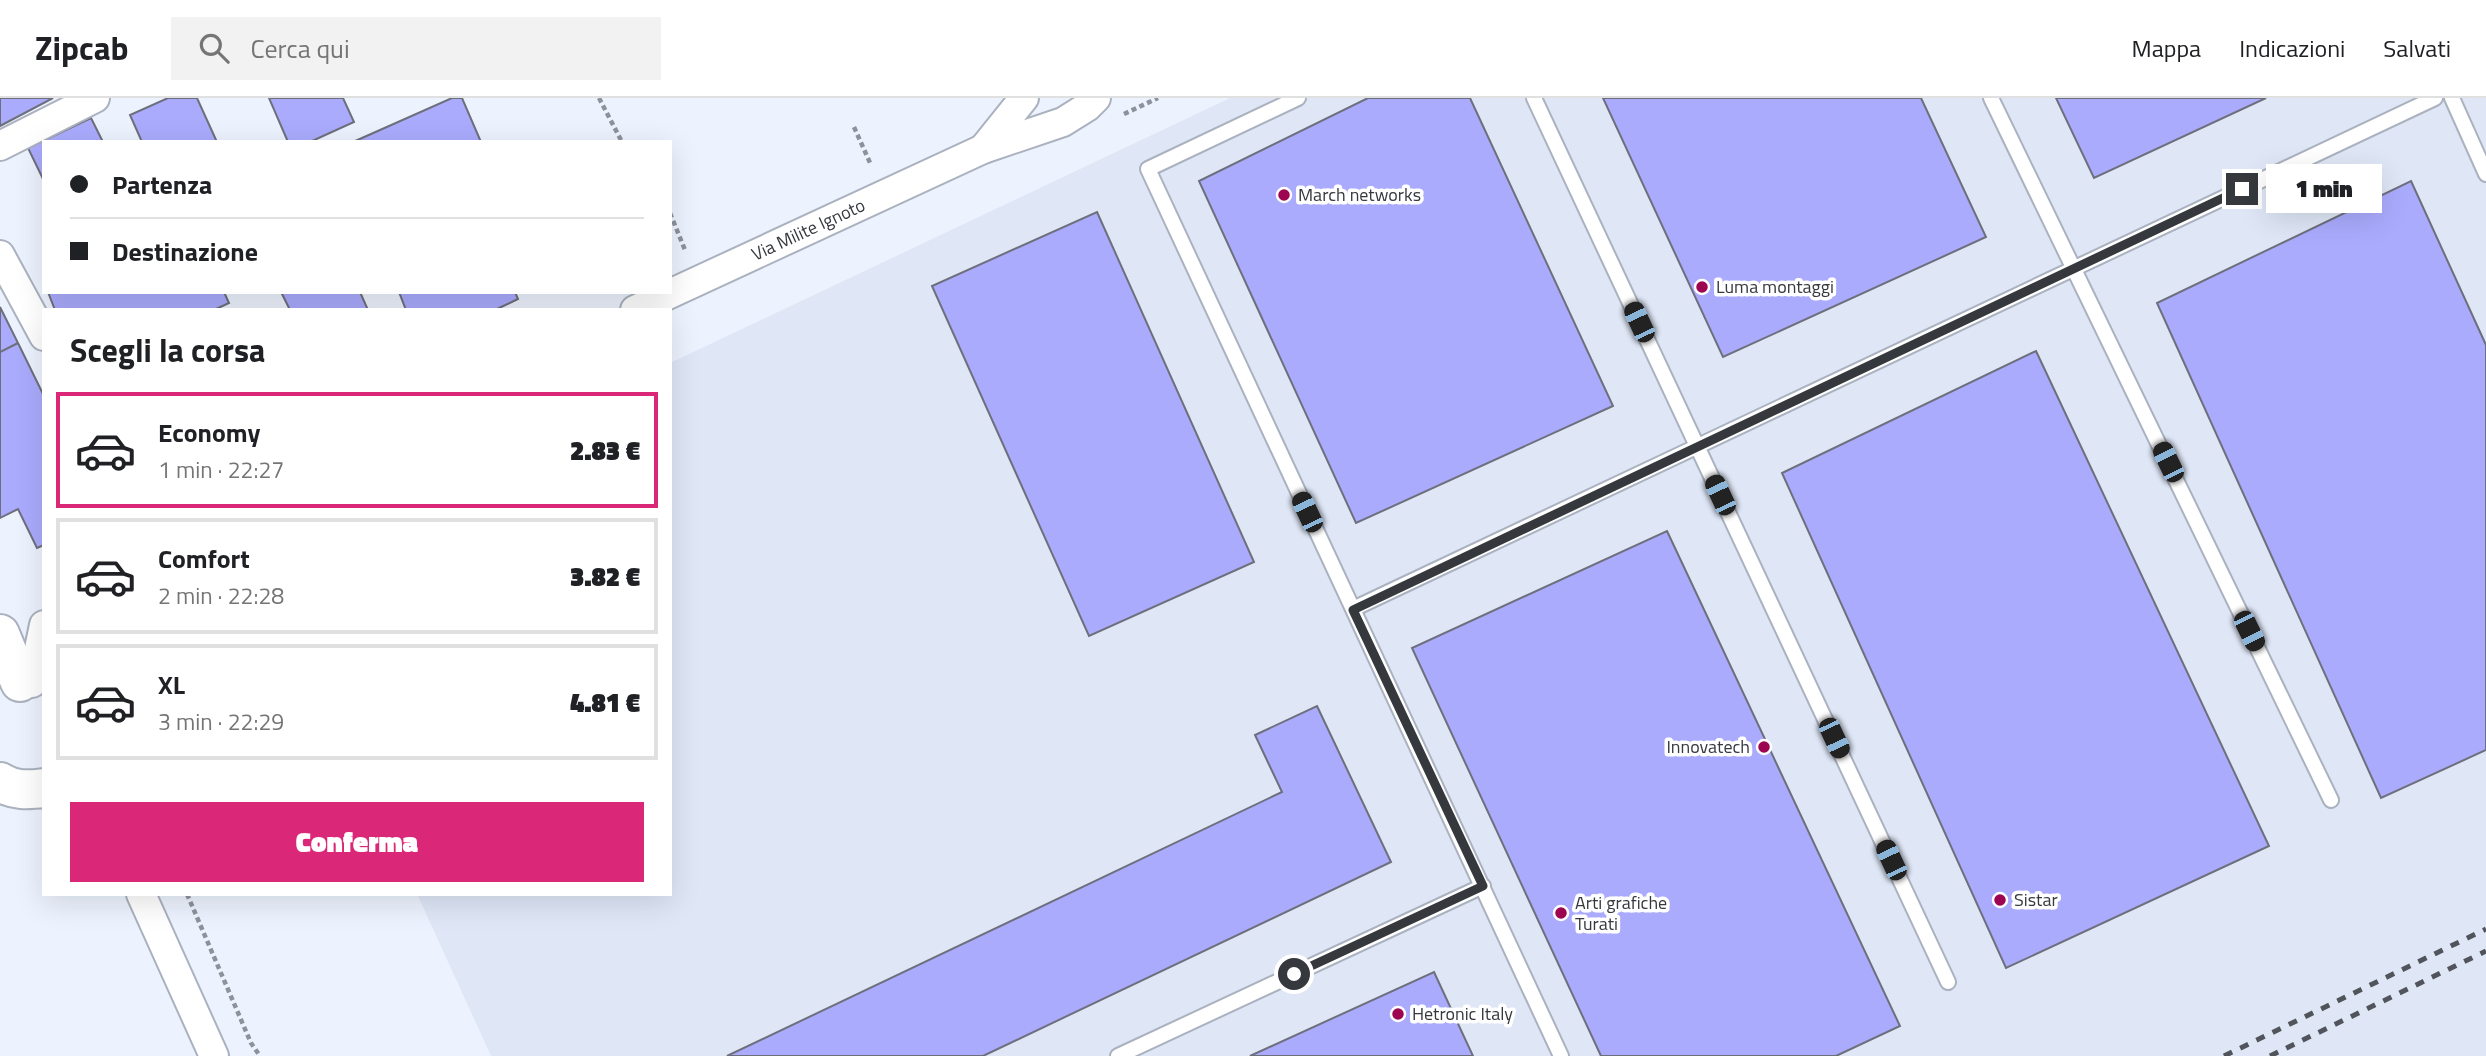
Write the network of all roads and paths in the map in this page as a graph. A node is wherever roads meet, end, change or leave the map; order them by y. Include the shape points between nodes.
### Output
1 (95, 98) edge
2 (599, 98) edge
3 (1024, 98) edge
4 (1096, 98) edge
5 (1298, 98) edge
6 (1535, 98) edge
7 (1991, 98) edge
8 (2435, 98) edge
9 (2452, 98) edge
10 (854, 127) dead end
11 (621, 140) edge
12 (0, 146) edge
13 (982, 149) junction
14 (871, 164) dead end
15 (2486, 174) edge
16 (0, 255) edge
17 (2074, 269) junction
18 (672, 293) edge
19 (669, 294) edge
20 (639, 308) edge
21 (42, 332) edge
22 (1698, 447) junction
23 (1353, 610) junction
24 (42, 631) edge
25 (0, 634) edge
26 (24, 687) edge
27 (2331, 800) dead end
28 (1483, 886) junction
29 (131, 896) edge
30 (142, 896) edge
31 (188, 896) edge
32 (155, 928) junction
33 (1948, 982) dead end
34 (214, 1056) edge
35 (260, 1056) edge
36 (1118, 1056) edge
37 (1561, 1056) edge

1 - 12 street
2 - 11 path
3 - 13 street, Via Milite Ignoto
4 - 13 street, Via Milite Ignoto via 1063,122
5 - 23 lane via 1148,169
6 - 22 lane
7 - 17 lane
8 - 17 lane
9 - 15 lane
10 - 14 path
13 - 18 street, Via Milite Ignoto
16 - 21 street
17 - 22 lane
17 - 27 lane
19 - 20 street, Via Milite Ignoto
22 - 23 lane
22 - 33 lane
23 - 28 lane
24 - 26 street
25 - 26 street
28 - 36 lane
28 - 37 lane
29 - 32 street
30 - 32 street
31 - 35 path
32 - 34 street

